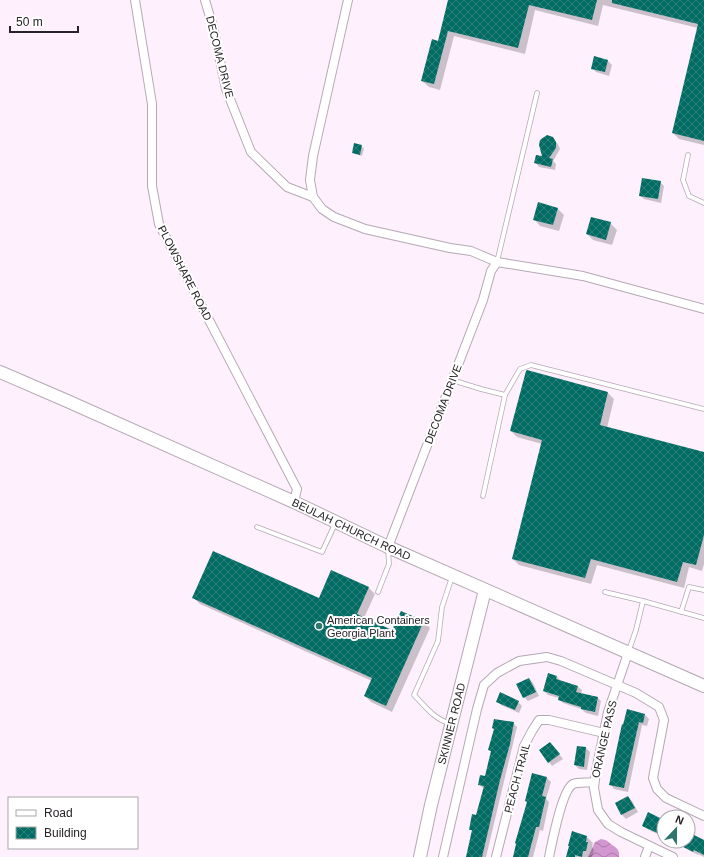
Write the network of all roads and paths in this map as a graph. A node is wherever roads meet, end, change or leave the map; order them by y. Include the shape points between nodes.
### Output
1 (135, 0) edge
2 (205, 0) edge
3 (348, 0) edge
4 (537, 93) dead end
5 (688, 155) dead end
6 (313, 197) junction
7 (704, 203) edge
8 (497, 262) junction
9 (704, 309) edge
10 (0, 372) edge
11 (452, 380) junction
12 (505, 395) junction
13 (704, 408) edge
14 (483, 496) dead end
15 (294, 502) junction
16 (336, 522) junction
17 (257, 527) dead end
18 (388, 547) junction
19 (453, 574) junction
20 (485, 590) junction
21 (704, 590) edge
22 (378, 592) dead end
23 (605, 592) dead end
24 (643, 601) junction
25 (681, 612) junction
26 (704, 618) edge
27 (628, 653) junction
28 (617, 686) junction
29 (704, 686) edge
30 (451, 724) junction
31 (604, 733) junction
32 (594, 782) junction
33 (704, 816) edge
34 (649, 846) junction
35 (420, 857) edge
36 (443, 857) edge
37 (496, 857) edge
38 (549, 857) edge
39 (645, 857) edge
40 (673, 857) edge

1 - 15 street, PLOWSHARE ROAD via 152,104 152,186 159,224 297,489
2 - 6 street, DECOMA DRIVE via 226,89 251,152 287,187
3 - 6 street via 313,156 310,180
4 - 8 lane
5 - 7 lane via 683,180 689,196
6 - 8 street, DECOMA DRIVE via 322,209 334,217 365,230 471,251
8 - 9 street, DECOMA DRIVE via 583,276
8 - 11 street, DECOMA DRIVE via 491,271 483,300
10 - 15 street, BEULAH CHURCH ROAD
11 - 12 lane
11 - 18 street, DECOMA DRIVE
12 - 13 lane via 520,369 531,366
12 - 14 lane
15 - 16 street, BEULAH CHURCH ROAD
16 - 17 lane via 322,552
16 - 18 street, BEULAH CHURCH ROAD
18 - 19 street, BEULAH CHURCH ROAD
18 - 22 lane via 389,564
19 - 20 street, BEULAH CHURCH ROAD
19 - 30 lane via 442,607 438,641 414,695 431,713
20 - 27 street, BEULAH CHURCH ROAD
20 - 30 street, SKINNER ROAD
21 - 25 lane via 689,587
23 - 24 lane
24 - 25 lane
24 - 27 lane
25 - 26 lane
27 - 28 street, ORANGE PASS
27 - 29 street, BEULAH CHURCH ROAD
28 - 31 street, ORANGE PASS
28 - 33 street via 636,693 659,707 664,720 653,778 657,789 666,798
28 - 36 street via 547,657 519,661 497,673 484,685
30 - 35 street, SKINNER ROAD
31 - 32 street, ORANGE PASS
31 - 37 street, PEACH TRAIL via 540,720 524,746
32 - 34 street, ORANGE PASS via 598,810 608,824
32 - 38 street via 573,784 566,791
34 - 39 street
34 - 40 street, ORANGE PASS

